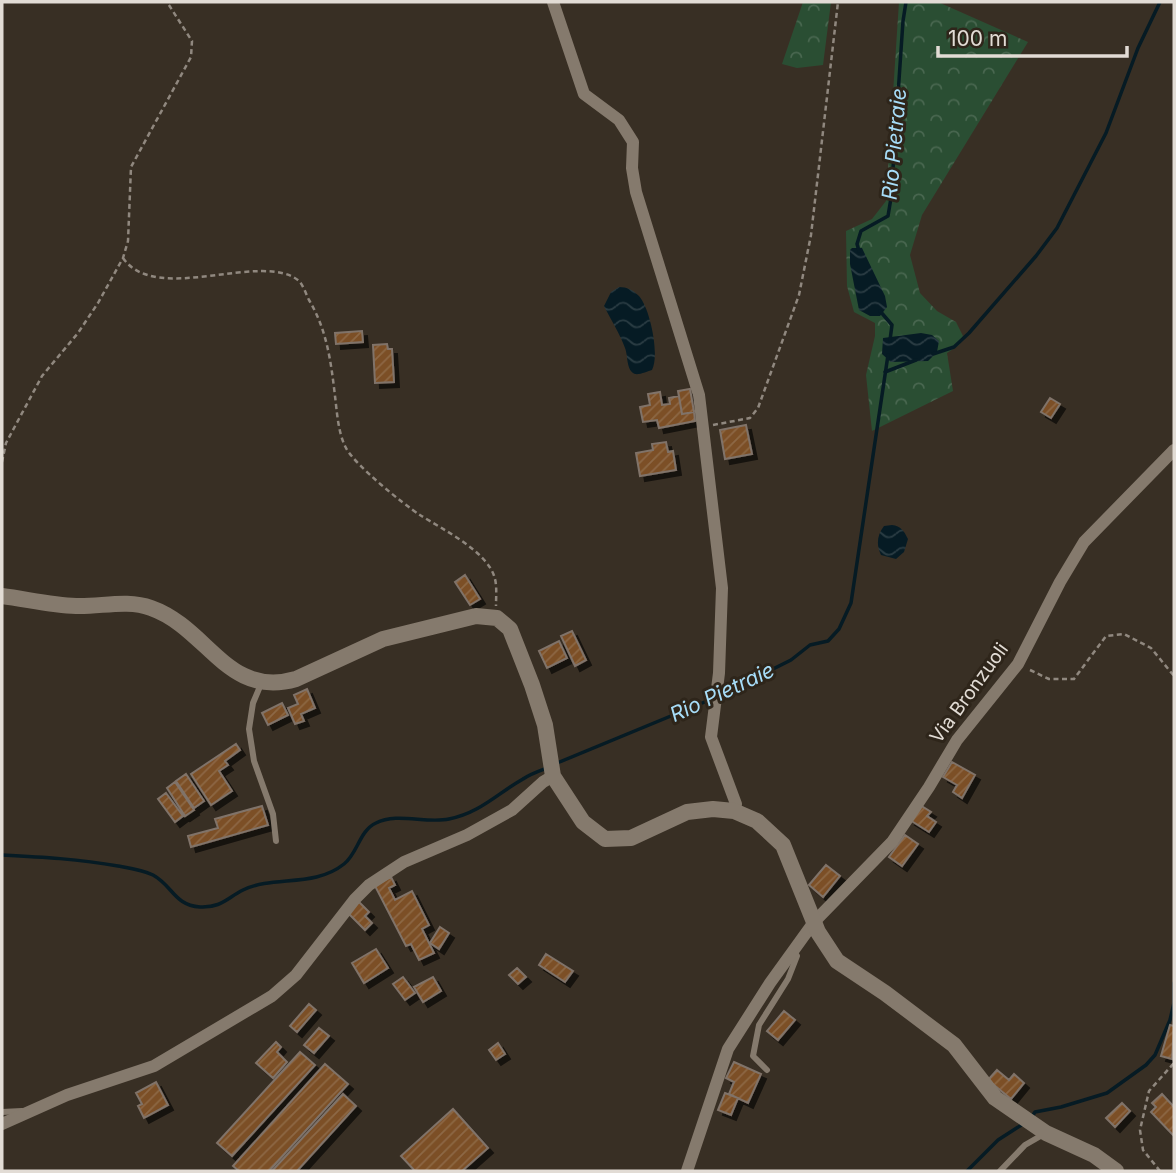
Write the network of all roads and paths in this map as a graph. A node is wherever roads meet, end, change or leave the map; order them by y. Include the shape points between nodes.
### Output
1 (167, 2) edge
2 (553, 2) edge
3 (838, 2) edge
4 (122, 258) junction
5 (703, 427) junction
6 (1174, 450) edge
7 (2, 462) edge
8 (2, 596) edge
9 (497, 618) junction
10 (1018, 664) junction
11 (1174, 677) edge
12 (261, 684) junction
13 (553, 776) junction
14 (734, 811) junction
15 (276, 841) dead end
16 (814, 922) junction
17 (793, 950) junction
18 (1174, 1063) edge
19 (767, 1070) dead end
20 (35, 1110) junction
21 (2, 1112) edge
22 (2, 1124) edge
23 (1046, 1133) junction
24 (687, 1171) edge
25 (1000, 1171) edge
26 (1116, 1171) edge
27 (1160, 1171) edge

1 - 4 path via 192,41 191,57 131,167 128,241
2 - 5 street via 584,94 619,120 633,142 636,192 699,395
3 - 5 path via 811,235 799,295 758,408 750,418
4 - 7 path via 92,313 42,376 6,443
4 - 9 path via 130,269 147,277 268,272 299,282 329,347 338,423 346,448 418,513 480,556 495,578
5 - 14 street via 722,588 711,737 736,804
6 - 10 street, Via Bronzuoli via 1084,542
8 - 12 street via 75,606 149,607 191,632 245,678
9 - 12 street via 476,615 383,639 296,679
9 - 13 street via 510,629 532,685 545,725
10 - 11 path via 1049,679 1074,679 1106,636 1124,634 1151,648
10 - 16 street, Via Bronzuoli via 957,740 892,842
12 - 15 lane via 250,729 254,761 274,814
13 - 14 street via 583,822 605,839 631,838 687,812
13 - 20 street via 512,810 404,862 369,885 296,975 272,996 154,1066
14 - 16 street via 757,821 783,845
16 - 17 street, Via Bronzuoli
16 - 23 street via 837,961 954,1045 995,1098
17 - 19 lane via 797,956 788,979 759,1025 753,1056
17 - 24 street, Via Bronzuoli via 728,1049
18 - 27 path via 1149,1091 1140,1130 1143,1150
20 - 21 lane
20 - 22 street
23 - 25 lane via 1025,1145
23 - 26 street via 1094,1155

